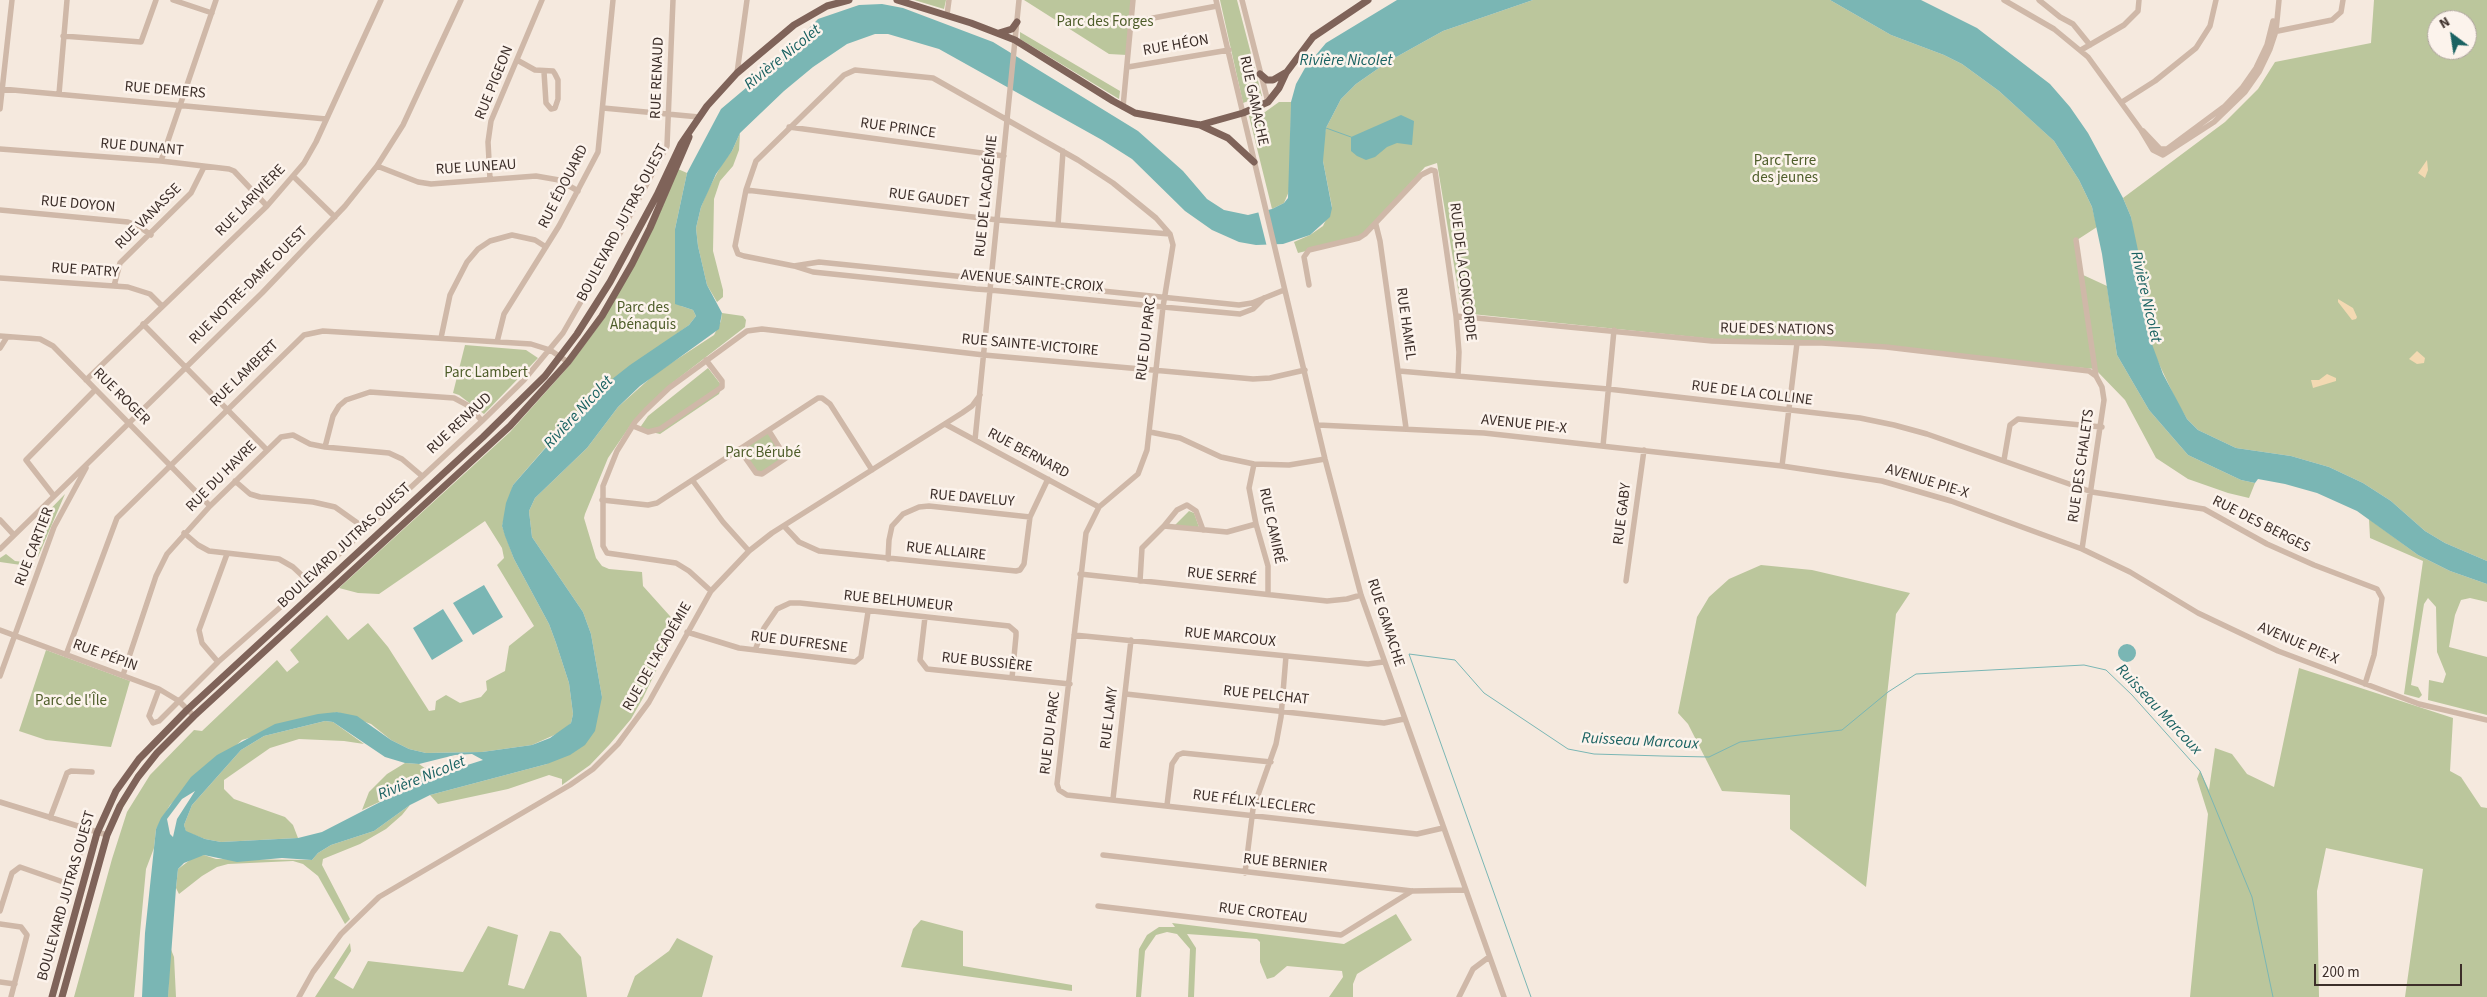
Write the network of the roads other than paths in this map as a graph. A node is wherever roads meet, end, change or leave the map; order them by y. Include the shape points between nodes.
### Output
1 (12, 0) edge
2 (67, 0) edge
3 (156, 0) edge
4 (173, 0) edge
5 (216, 0) edge
6 (381, 0) edge
7 (462, 0) edge
8 (542, 0) edge
9 (614, 0) edge
10 (673, 0) edge
11 (747, 0) edge
12 (849, 0) edge
13 (897, 0) edge
14 (949, 0) edge
15 (1019, 0) edge
16 (1133, 0) edge
17 (1242, 0) edge
18 (1368, 0) edge
19 (2004, 0) edge
20 (2039, 0) edge
21 (2139, 0) edge
22 (2216, 0) edge
23 (2277, 0) edge
24 (2344, 0) edge
25 (828, 3) edge
26 (1216, 3) edge
27 (212, 13) junction
28 (947, 15) junction
29 (1017, 22) junction
30 (1132, 22) junction
31 (2273, 31) junction
32 (999, 33) junction
33 (63, 36) junction
34 (1016, 40) junction
35 (2090, 45) junction
36 (1229, 50) junction
37 (2081, 50) junction
38 (517, 60) junction
39 (1128, 67) junction
40 (544, 72) junction
41 (737, 73) junction
42 (1286, 73) junction
43 (1260, 74) junction
44 (2, 89) junction
45 (59, 94) junction
46 (1268, 102) junction
47 (2122, 102) junction
48 (180, 105) junction
49 (1123, 107) junction
50 (603, 108) junction
51 (0, 109) edge
52 (670, 112) junction
53 (1243, 113) junction
54 (699, 116) junction
55 (326, 119) junction
56 (1007, 121) junction
57 (1200, 125) junction
58 (789, 127) junction
59 (693, 128) junction
60 (0, 149) edge
61 (1063, 151) junction
62 (1004, 156) junction
63 (161, 161) junction
64 (1254, 162) junction
65 (377, 166) junction
66 (204, 167) junction
67 (293, 176) junction
68 (490, 179) junction
69 (746, 190) junction
70 (578, 191) junction
71 (267, 206) junction
72 (0, 210) edge
73 (335, 217) junction
74 (998, 220) junction
75 (1058, 224) junction
76 (1376, 225) junction
77 (1170, 234) junction
78 (151, 235) junction
79 (2076, 240) dead end
80 (546, 247) junction
81 (794, 266) junction
82 (896, 269) junction
83 (0, 278) edge
84 (992, 279) junction
85 (895, 281) junction
86 (1310, 285) dead end
87 (114, 286) junction
88 (990, 290) junction
89 (1284, 290) junction
90 (1165, 296) junction
91 (1264, 298) junction
92 (162, 306) junction
93 (1163, 307) junction
94 (1456, 316) junction
95 (143, 324) junction
96 (1614, 330) junction
97 (0, 336) edge
98 (7, 337) junction
99 (441, 338) junction
100 (497, 342) junction
101 (1797, 343) junction
102 (0, 348) edge
103 (550, 350) junction
104 (984, 355) junction
105 (560, 357) junction
106 (706, 360) junction
107 (568, 362) junction
108 (184, 367) junction
109 (1156, 370) junction
110 (1305, 370) junction
111 (1400, 371) junction
112 (1458, 376) junction
113 (2096, 376) junction
114 (86, 380) junction
115 (1608, 389) junction
116 (96, 390) junction
117 (980, 395) junction
118 (226, 410) junction
119 (1789, 411) junction
120 (482, 420) junction
121 (128, 423) junction
122 (945, 424) junction
123 (1318, 425) junction
124 (633, 426) junction
125 (1406, 428) junction
126 (2102, 428) junction
127 (769, 431) junction
128 (1150, 432) junction
129 (975, 440) junction
130 (1603, 446) junction
131 (325, 447) junction
132 (739, 449) junction
133 (267, 450) junction
134 (1644, 450) junction
135 (91, 459) junction
136 (1326, 459) junction
137 (2004, 460) junction
138 (1254, 464) junction
139 (170, 465) junction
140 (1782, 466) junction
141 (872, 470) junction
142 (422, 476) junction
143 (1048, 479) junction
144 (693, 481) junction
145 (235, 482) junction
146 (2092, 492) junction
147 (54, 496) junction
148 (602, 500) junction
149 (210, 506) junction
150 (1099, 507) junction
151 (1030, 517) junction
152 (0, 520) edge
153 (1256, 524) junction
154 (784, 526) junction
155 (1164, 526) junction
156 (366, 529) junction
157 (1203, 530) junction
158 (184, 533) junction
159 (14, 535) junction
160 (0, 549) edge
161 (2082, 549) junction
162 (749, 551) junction
163 (228, 554) junction
164 (888, 559) junction
165 (1080, 574) junction
166 (1140, 581) junction
167 (1626, 581) dead end
168 (309, 582) junction
169 (711, 591) junction
170 (1268, 594) junction
171 (1361, 595) junction
172 (868, 612) junction
173 (925, 617) junction
174 (0, 630) edge
175 (687, 632) junction
176 (1074, 634) junction
177 (15, 636) junction
178 (1131, 640) junction
179 (755, 650) junction
180 (66, 655) junction
181 (1286, 656) junction
182 (218, 662) junction
183 (1383, 662) junction
184 (0, 676) edge
185 (123, 676) junction
186 (1012, 678) junction
187 (1070, 684) junction
188 (2365, 684) junction
189 (159, 689) junction
190 (1126, 694) junction
191 (179, 701) junction
192 (187, 710) junction
193 (1282, 710) junction
194 (194, 716) junction
195 (1404, 719) junction
196 (2487, 720) edge
197 (1271, 762) junction
198 (92, 772) dead end
199 (1061, 794) joint
200 (1113, 799) junction
201 (0, 802) edge
202 (1167, 804) junction
203 (1252, 817) junction
204 (50, 818) junction
205 (1443, 828) junction
206 (87, 830) junction
207 (97, 833) junction
208 (107, 835) junction
209 (1103, 855) dead end
210 (1244, 873) junction
211 (1412, 890) junction
212 (1466, 890) junction
213 (1098, 906) dead end
214 (0, 911) edge
215 (0, 924) edge
216 (1489, 957) junction
217 (0, 982) edge
218 (15, 984) junction
219 (11, 997) edge
220 (52, 997) edge
221 (62, 997) edge
222 (299, 997) edge
223 (1459, 997) edge
224 (1504, 997) edge

1 - 44 street
2 - 33 street
3 - 33 street via 141,42
4 - 27 street
5 - 27 street
6 - 55 street, RUE LARIVIÈRE
7 - 65 street, RUE NOTRE-DAME OUEST via 423,86
8 - 38 street, RUE PIGEON
9 - 50 street, RUE ÉDOUARD
10 - 52 street, RUE RENAUD
11 - 41 street
12 - 25 main road, BOULEVARD JUTRAS OUEST
13 - 28 main road
14 - 28 street
15 - 29 street, RUE DE L'ACADÉMIE
16 - 30 street
17 - 43 street
18 - 42 main road via 1313,37
19 - 37 street via 2054,29
20 - 35 street via 2073,24
21 - 35 street via 2138,11 2128,22
22 - 47 street via 2210,26 2196,48
23 - 31 street
24 - 31 street via 2341,12 2332,20
25 - 41 main road, BOULEVARD JUTRAS OUEST via 794,25
26 - 30 street
26 - 36 street, RUE GAMACHE
27 - 48 street
28 - 32 main road
29 - 32 main road via 1012,29
29 - 34 street, RUE DE L'ACADÉMIE
30 - 39 street
31 - 47 street via 2256,68 2242,88 2210,118 2164,150 2142,130
32 - 34 main road
33 - 45 street
34 - 49 main road
34 - 56 street, RUE DE L'ACADÉMIE
35 - 37 street
36 - 39 street, RUE HÉON
36 - 53 street, RUE GAMACHE
37 - 47 street
38 - 40 street
38 - 68 street, RUE PIGEON via 491,121
39 - 49 street
40 - 40 street via 553,72 557,77 558,99 555,108 551,109 546,104
41 - 54 main road, BOULEVARD JUTRAS OUEST
42 - 43 main road via 1273,80 1267,80
42 - 46 main road
43 - 46 street
44 - 45 street, RUE DEMERS
44 - 51 street
45 - 48 street, RUE DEMERS
46 - 53 main road
48 - 55 street, RUE DEMERS
48 - 63 street
49 - 57 main road via 1135,113
50 - 52 street
50 - 70 street, RUE ÉDOUARD via 598,152
52 - 54 street
52 - 103 street, RUE RENAUD via 669,137 664,152 577,312
53 - 57 main road
53 - 64 street, RUE GAMACHE
54 - 59 main road, BOULEVARD JUTRAS OUEST
55 - 67 street, RUE LARIVIÈRE via 311,151
56 - 58 street via 933,78 855,70 847,73
56 - 61 street
56 - 62 street, RUE DE L'ACADÉMIE
57 - 64 main road via 1228,138
58 - 62 street, RUE PRINCE
58 - 69 street via 756,161
59 - 105 main road, BOULEVARD JUTRAS OUEST via 681,144 610,282
59 - 107 main road, BOULEVARD JUTRAS OUEST via 632,264 602,316
60 - 63 street, RUE DUNANT
61 - 75 street
61 - 77 street via 1113,183 1156,218
62 - 74 street, RUE DE L'ACADÉMIE
63 - 66 street, RUE DUNANT
64 - 89 street, RUE GAMACHE
65 - 68 street, RUE LUNEAU via 431,184
65 - 73 street, RUE NOTRE-DAME OUEST
66 - 71 street, RUE DUNANT via 234,171
66 - 78 street, RUE VANASSE via 192,193
67 - 71 street, RUE LARIVIÈRE
67 - 73 street
68 - 70 street, RUE LUNEAU via 544,177 559,180
69 - 74 street, RUE GAUDET
69 - 81 street, AVENUE SAINTE-CROIX via 735,246 738,254
70 - 80 street, RUE ÉDOUARD
71 - 92 street, RUE LARIVIÈRE
72 - 78 street, RUE DOYON via 128,222
73 - 108 street, RUE NOTRE-DAME OUEST
74 - 75 street, RUE GAUDET
74 - 84 street, RUE DE L'ACADÉMIE
75 - 77 street, RUE GAUDET
76 - 86 street via 1359,238 1309,250 1304,260
76 - 94 street, RUE DE LA CONCORDE via 1421,175 1431,170 1435,172
76 - 111 street, RUE HAMEL
77 - 90 street, RUE DU PARC via 1173,245
78 - 87 street, RUE VANASSE via 120,263
79 - 113 street, RUE DES CHALETS
80 - 99 street via 535,240 512,235 490,241 478,249 450,295
80 - 100 street, RUE ÉDOUARD via 504,314
81 - 82 street, AVENUE SAINTE-CROIX via 819,262
81 - 85 street, AVENUE SAINTE-CROIX via 813,272
82 - 84 street, AVENUE SAINTE-CROIX
82 - 85 street
83 - 87 street, RUE PATRY
84 - 88 street, RUE DE L'ACADÉMIE
84 - 90 street, AVENUE SAINTE-CROIX
85 - 88 street, AVENUE SAINTE-CROIX
87 - 92 street, RUE PATRY via 150,294
88 - 93 street, AVENUE SAINTE-CROIX
88 - 104 street, RUE DE L'ACADÉMIE
89 - 91 street, AVENUE SAINTE-CROIX
89 - 110 street, RUE GAMACHE
90 - 91 street, AVENUE SAINTE-CROIX via 1239,305
90 - 93 street, RUE DU PARC
91 - 93 street, AVENUE SAINTE-CROIX via 1253,309 1240,314
92 - 95 street, RUE LARIVIÈRE
93 - 109 street, RUE DU PARC
94 - 96 street, RUE DES NATIONS
94 - 112 street, RUE DE LA CONCORDE
95 - 108 street
95 - 114 street, RUE LARIVIÈRE
96 - 101 street, RUE DES NATIONS via 1712,341
96 - 115 street
97 - 98 street, RUE ROGER
98 - 102 street
98 - 114 street, RUE ROGER via 47,342
99 - 100 street, RUE LAMBERT
99 - 118 street, RUE LAMBERT via 323,331 308,333
100 - 103 street, RUE LAMBERT via 531,344
101 - 113 street, RUE DES NATIONS via 1916,350 2089,372
101 - 119 street
103 - 105 street, RUE LAMBERT
103 - 120 street, RUE RENAUD
104 - 106 street, RUE SAINTE-VICTOIRE via 762,329 742,334
104 - 109 street, RUE SAINTE-VICTOIRE
104 - 117 street, RUE DE L'ACADÉMIE
105 - 107 street, RUE LAMBERT
105 - 192 main road, BOULEVARD JUTRAS OUEST via 490,431
106 - 124 street via 669,388
106 - 124 street via 722,381 722,387 660,429 648,432
107 - 194 main road, BOULEVARD JUTRAS OUEST via 496,439
108 - 118 street
108 - 121 street, RUE NOTRE-DAME OUEST
109 - 110 street, RUE SAINTE-VICTOIRE via 1261,380
109 - 128 street, RUE DU PARC
110 - 123 street, RUE GAMACHE
111 - 112 street, RUE DE LA COLLINE
111 - 125 street, RUE HAMEL
112 - 115 street, RUE DE LA COLLINE
113 - 126 street, RUE DES CHALETS via 2104,393
114 - 116 street, RUE ROGER
115 - 119 street, RUE DE LA COLLINE
115 - 130 street
116 - 121 street, RUE ROGER
116 - 147 street via 26,460
117 - 122 street, RUE DE L'ACADÉMIE via 972,406
117 - 129 street, RUE DE L'ACADÉMIE
118 - 133 street
118 - 139 street, RUE LAMBERT
119 - 137 street, RUE DE LA COLLINE via 1894,424
119 - 140 street
120 - 131 street via 469,406 454,398 370,392 346,400 339,406
120 - 142 street, RUE RENAUD
121 - 135 street, RUE NOTRE-DAME OUEST
121 - 139 street, RUE ROGER
122 - 129 street, RUE BERNARD
122 - 141 street, RUE DE L'ACADÉMIE
123 - 125 street, AVENUE PIE-X
123 - 136 street, RUE GAMACHE
124 - 148 street via 611,462
125 - 130 street, AVENUE PIE-X
126 - 137 street via 2018,419 2010,425
126 - 146 street, RUE DES CHALETS
127 - 132 street
127 - 132 street via 786,458 762,474 756,474
127 - 141 street via 822,398 830,404
128 - 138 street via 1180,438 1221,457
128 - 150 street, RUE DU PARC via 1138,474
129 - 143 street, RUE BERNARD
130 - 134 street, AVENUE PIE-X
131 - 133 street, RUE DU HAVRE via 286,434
131 - 142 street, RUE DU HAVRE via 389,453 402,458
132 - 144 street
133 - 145 street, RUE DU HAVRE
134 - 140 street, AVENUE PIE-X
134 - 167 street, RUE GABY
135 - 147 street, RUE NOTRE-DAME OUEST
135 - 177 street, RUE CARTIER via 54,527
136 - 138 street via 1289,465
136 - 171 street, RUE GAMACHE
137 - 146 street, RUE DE LA COLLINE
138 - 153 street, RUE CAMIRÉ via 1249,488
139 - 149 street, RUE ROGER
139 - 180 street, RUE LAMBERT via 117,518
140 - 161 street, AVENUE PIE-X via 1882,481 1951,501
141 - 154 street, RUE DE L'ACADÉMIE
142 - 156 street, RUE RENAUD
143 - 150 street, RUE BERNARD
143 - 151 street, RUE ALLAIRE
144 - 148 street via 665,499 648,505
144 - 162 street
145 - 149 street, RUE DU HAVRE
145 - 156 street via 250,494 260,497 335,507
146 - 161 street, RUE DES CHALETS
146 - 188 street, RUE DES BERGES via 2204,509 2267,544 2378,589 2382,598 2374,656
147 - 159 street, RUE NOTRE-DAME OUEST
148 - 169 street via 603,546 609,555 676,563
149 - 158 street, RUE DU HAVRE
150 - 165 street, RUE DU PARC via 1086,533
151 - 164 street, RUE DAVELUY via 919,507 903,514 892,526
151 - 164 street, RUE ALLAIRE via 1024,564 1016,572
152 - 159 street
153 - 157 street via 1236,531
153 - 170 street, RUE CAMIRÉ via 1268,566
154 - 162 street, RUE DE L'ACADÉMIE
154 - 164 street, RUE ALLAIRE via 794,539 812,549
155 - 157 street
155 - 157 street via 1177,510 1187,505 1196,511
155 - 166 street via 1142,548
156 - 168 street, RUE RENAUD
158 - 163 street via 203,549
158 - 185 street, RUE DU HAVRE via 167,554 156,576
159 - 160 street, RUE NOTRE-DAME OUEST
161 - 188 street, AVENUE PIE-X via 2278,652
162 - 169 street, RUE DE L'ACADÉMIE
163 - 168 street via 279,559
163 - 182 street via 199,630 202,643
165 - 166 street, RUE SERRÉ
165 - 176 street, RUE DU PARC
166 - 170 street, RUE SERRÉ
168 - 182 street, RUE RENAUD
169 - 175 street, RUE DE L'ACADÉMIE
170 - 171 street, RUE SERRÉ via 1336,601
171 - 183 street, RUE GAMACHE
172 - 173 street, RUE BELHUMEUR
172 - 179 street, RUE BELHUMEUR via 785,604 768,621
172 - 179 street, RUE DUFRESNE via 862,658 854,662
173 - 186 street, RUE BELHUMEUR via 1013,628 1016,636
173 - 186 street, RUE BUSSIÈRE via 920,660 927,669
174 - 177 street, RUE PÉPIN
175 - 179 street, RUE DUFRESNE via 728,646
175 - 222 street, RUE DE L'ACADÉMIE via 649,702 618,744 593,769 570,786 380,897 341,934
176 - 178 street, RUE MARCOUX
176 - 187 street, RUE DU PARC
177 - 180 street, RUE PÉPIN
177 - 184 street, RUE CARTIER
178 - 181 street, RUE MARCOUX
178 - 190 street, RUE LAMY
180 - 185 street, RUE PÉPIN
181 - 183 street, RUE MARCOUX via 1368,664
181 - 193 street
182 - 191 street, RUE RENAUD
183 - 195 street, RUE GAMACHE
185 - 189 street, RUE PÉPIN
186 - 187 street, RUE BUSSIÈRE
187 - 199 street, RUE DU PARC via 1057,784
188 - 196 street, AVENUE PIE-X via 2446,712
189 - 191 street, RUE PÉPIN
189 - 191 street, RUE RENAUD via 149,716 153,723 160,721
190 - 193 street, RUE PELCHAT
190 - 200 street, RUE LAMY
191 - 192 street, RUE PÉPIN
192 - 194 street, RUE PÉPIN
192 - 207 main road, BOULEVARD JUTRAS OUEST via 130,770
193 - 195 street, RUE PELCHAT via 1384,723
193 - 197 street
194 - 208 main road, BOULEVARD JUTRAS OUEST via 138,777
195 - 205 street, RUE GAMACHE
197 - 202 street via 1178,755 1172,764
197 - 203 street via 1254,802
198 - 204 street via 67,773
199 - 200 street, RUE FÉLIX-LECLERC
200 - 202 street, RUE FÉLIX-LECLERC
201 - 204 street
202 - 203 street, RUE FÉLIX-LECLERC
203 - 205 street, RUE FÉLIX-LECLERC via 1416,834
203 - 210 street
204 - 206 street
205 - 212 street, RUE GAMACHE
206 - 207 street
206 - 214 street via 71,883 20,867 12,873
207 - 208 street
207 - 220 main road, BOULEVARD JUTRAS OUEST
208 - 221 main road, BOULEVARD JUTRAS OUEST
209 - 210 street, RUE BERNIER
210 - 211 street, RUE BERNIER
211 - 212 street, RUE BERNIER
211 - 213 street, RUE CROTEAU via 1341,935
212 - 216 street, RUE GAMACHE
215 - 218 street via 21,927 27,935
216 - 223 street via 1472,969
216 - 224 street, RUE GAMACHE
217 - 218 street
218 - 219 street

